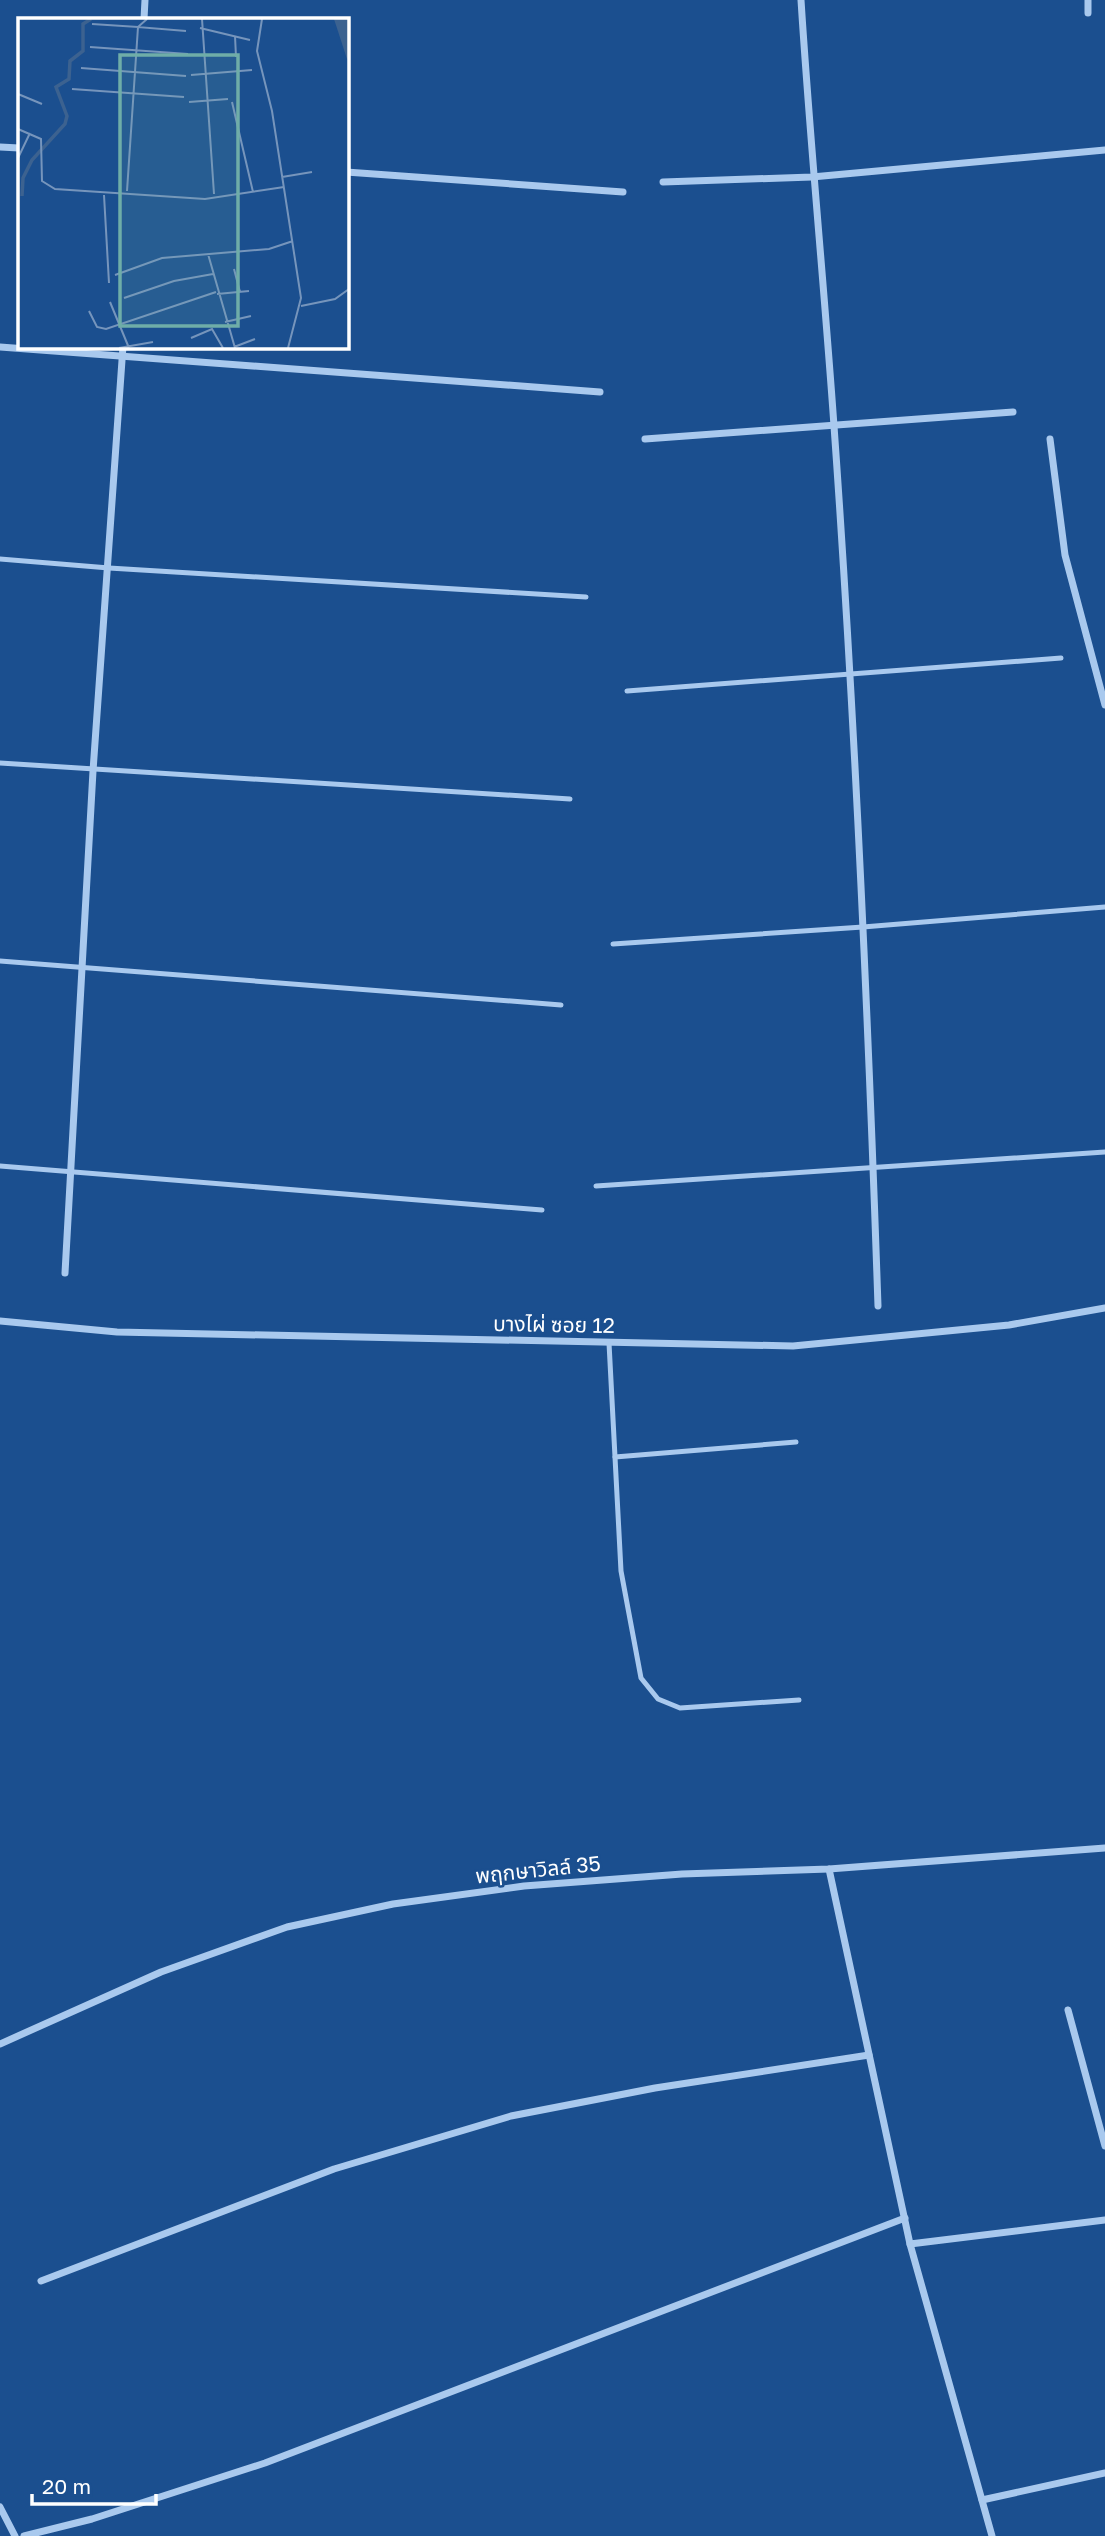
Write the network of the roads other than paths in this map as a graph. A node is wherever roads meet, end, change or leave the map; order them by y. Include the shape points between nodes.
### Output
1 (145, 0) edge
2 (801, 0) edge
3 (1087, 0) edge
4 (1088, 13) dead end
5 (144, 18) edge
6 (0, 147) edge
7 (18, 148) edge
8 (1105, 150) edge
9 (348, 172) edge
10 (813, 177) junction
11 (663, 182) dead end
12 (623, 192) dead end
13 (0, 347) edge
14 (123, 348) edge
15 (122, 356) junction
16 (600, 392) dead end
17 (1013, 412) dead end
18 (834, 425) junction
19 (645, 439) dead end
20 (1050, 439) dead end
21 (0, 559) edge
22 (108, 568) junction
23 (586, 597) dead end
24 (1061, 658) dead end
25 (849, 676) junction
26 (626, 691) dead end
27 (1105, 705) edge
28 (0, 763) edge
29 (93, 771) junction
30 (570, 799) dead end
31 (1105, 906) edge
32 (863, 927) junction
33 (613, 944) dead end
34 (0, 961) edge
35 (82, 967) junction
36 (561, 1005) dead end
37 (1105, 1152) edge
38 (0, 1166) edge
39 (873, 1167) junction
40 (69, 1171) junction
41 (596, 1186) dead end
42 (542, 1210) dead end
43 (65, 1273) dead end
44 (877, 1306) dead end
45 (1105, 1308) edge
46 (0, 1321) edge
47 (609, 1343) junction
48 (796, 1442) dead end
49 (615, 1457) junction
50 (799, 1700) dead end
51 (1105, 1848) edge
52 (829, 1868) junction
53 (1068, 2010) dead end
54 (0, 2044) edge
55 (869, 2055) junction
56 (1105, 2146) edge
57 (905, 2218) junction
58 (1105, 2220) edge
59 (910, 2244) junction
60 (41, 2281) dead end
61 (1105, 2473) edge
62 (982, 2500) junction
63 (0, 2507) edge
64 (15, 2536) edge
65 (24, 2536) edge
66 (992, 2536) edge

1 - 5 street
2 - 10 street
3 - 4 street
6 - 7 street
8 - 10 street
9 - 12 street
10 - 11 street
10 - 18 street
13 - 15 street
14 - 15 street
15 - 16 street
15 - 22 street
17 - 18 street
18 - 19 street
18 - 25 street
20 - 27 street via 1065,555
21 - 22 lane
22 - 23 lane
22 - 29 street
24 - 25 lane
25 - 26 lane
25 - 32 street
28 - 29 lane
29 - 30 lane
29 - 35 street
31 - 32 lane
32 - 33 lane
32 - 39 street
34 - 35 lane
35 - 36 lane
35 - 40 street
37 - 39 lane
38 - 40 lane
39 - 41 lane
39 - 44 street
40 - 42 lane
40 - 43 street
45 - 47 street, บางไผ่ ซอย 12 via 1009,1325 793,1346
46 - 47 street, บางไผ่ ซอย 12 via 117,1332
47 - 49 lane
48 - 49 lane
49 - 50 lane via 621,1571 641,1678 658,1699 680,1708
51 - 52 street, พฤกษาวิลล์ 35
52 - 54 street, พฤกษาวิลล์ 35 via 524,1886 393,1904 287,1927 161,1972
52 - 55 street
53 - 56 street
55 - 57 street
55 - 60 street via 511,2116 334,2169
57 - 59 street
57 - 65 street via 265,2463
58 - 59 street
59 - 62 street
61 - 62 street
62 - 66 street
63 - 64 street

